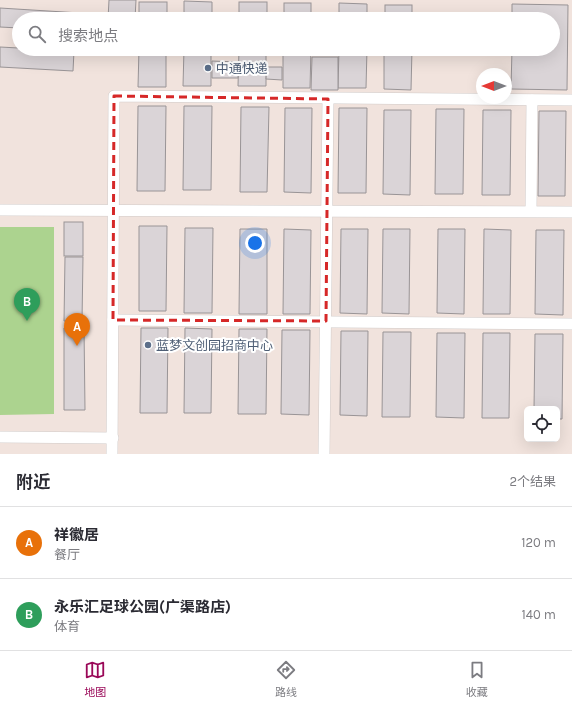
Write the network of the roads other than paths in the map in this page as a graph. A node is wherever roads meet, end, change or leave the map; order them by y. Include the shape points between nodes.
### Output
1 (328, 99) junction
2 (532, 100) junction
3 (572, 100) edge
4 (0, 210) edge
5 (113, 210) junction
6 (326, 211) junction
7 (531, 212) junction
8 (572, 212) edge
9 (113, 320) junction
10 (326, 321) junction
11 (572, 324) edge
12 (0, 436) edge
13 (113, 438) junction
14 (112, 454) edge
15 (324, 454) edge

1 - 2 street
1 - 5 street via 114,96
1 - 6 street
2 - 3 street
2 - 7 street
4 - 5 street
5 - 6 street
5 - 9 street
6 - 7 street
6 - 10 street
7 - 8 street
9 - 10 street
9 - 13 street
10 - 11 street
10 - 15 street
12 - 13 street
13 - 14 street

